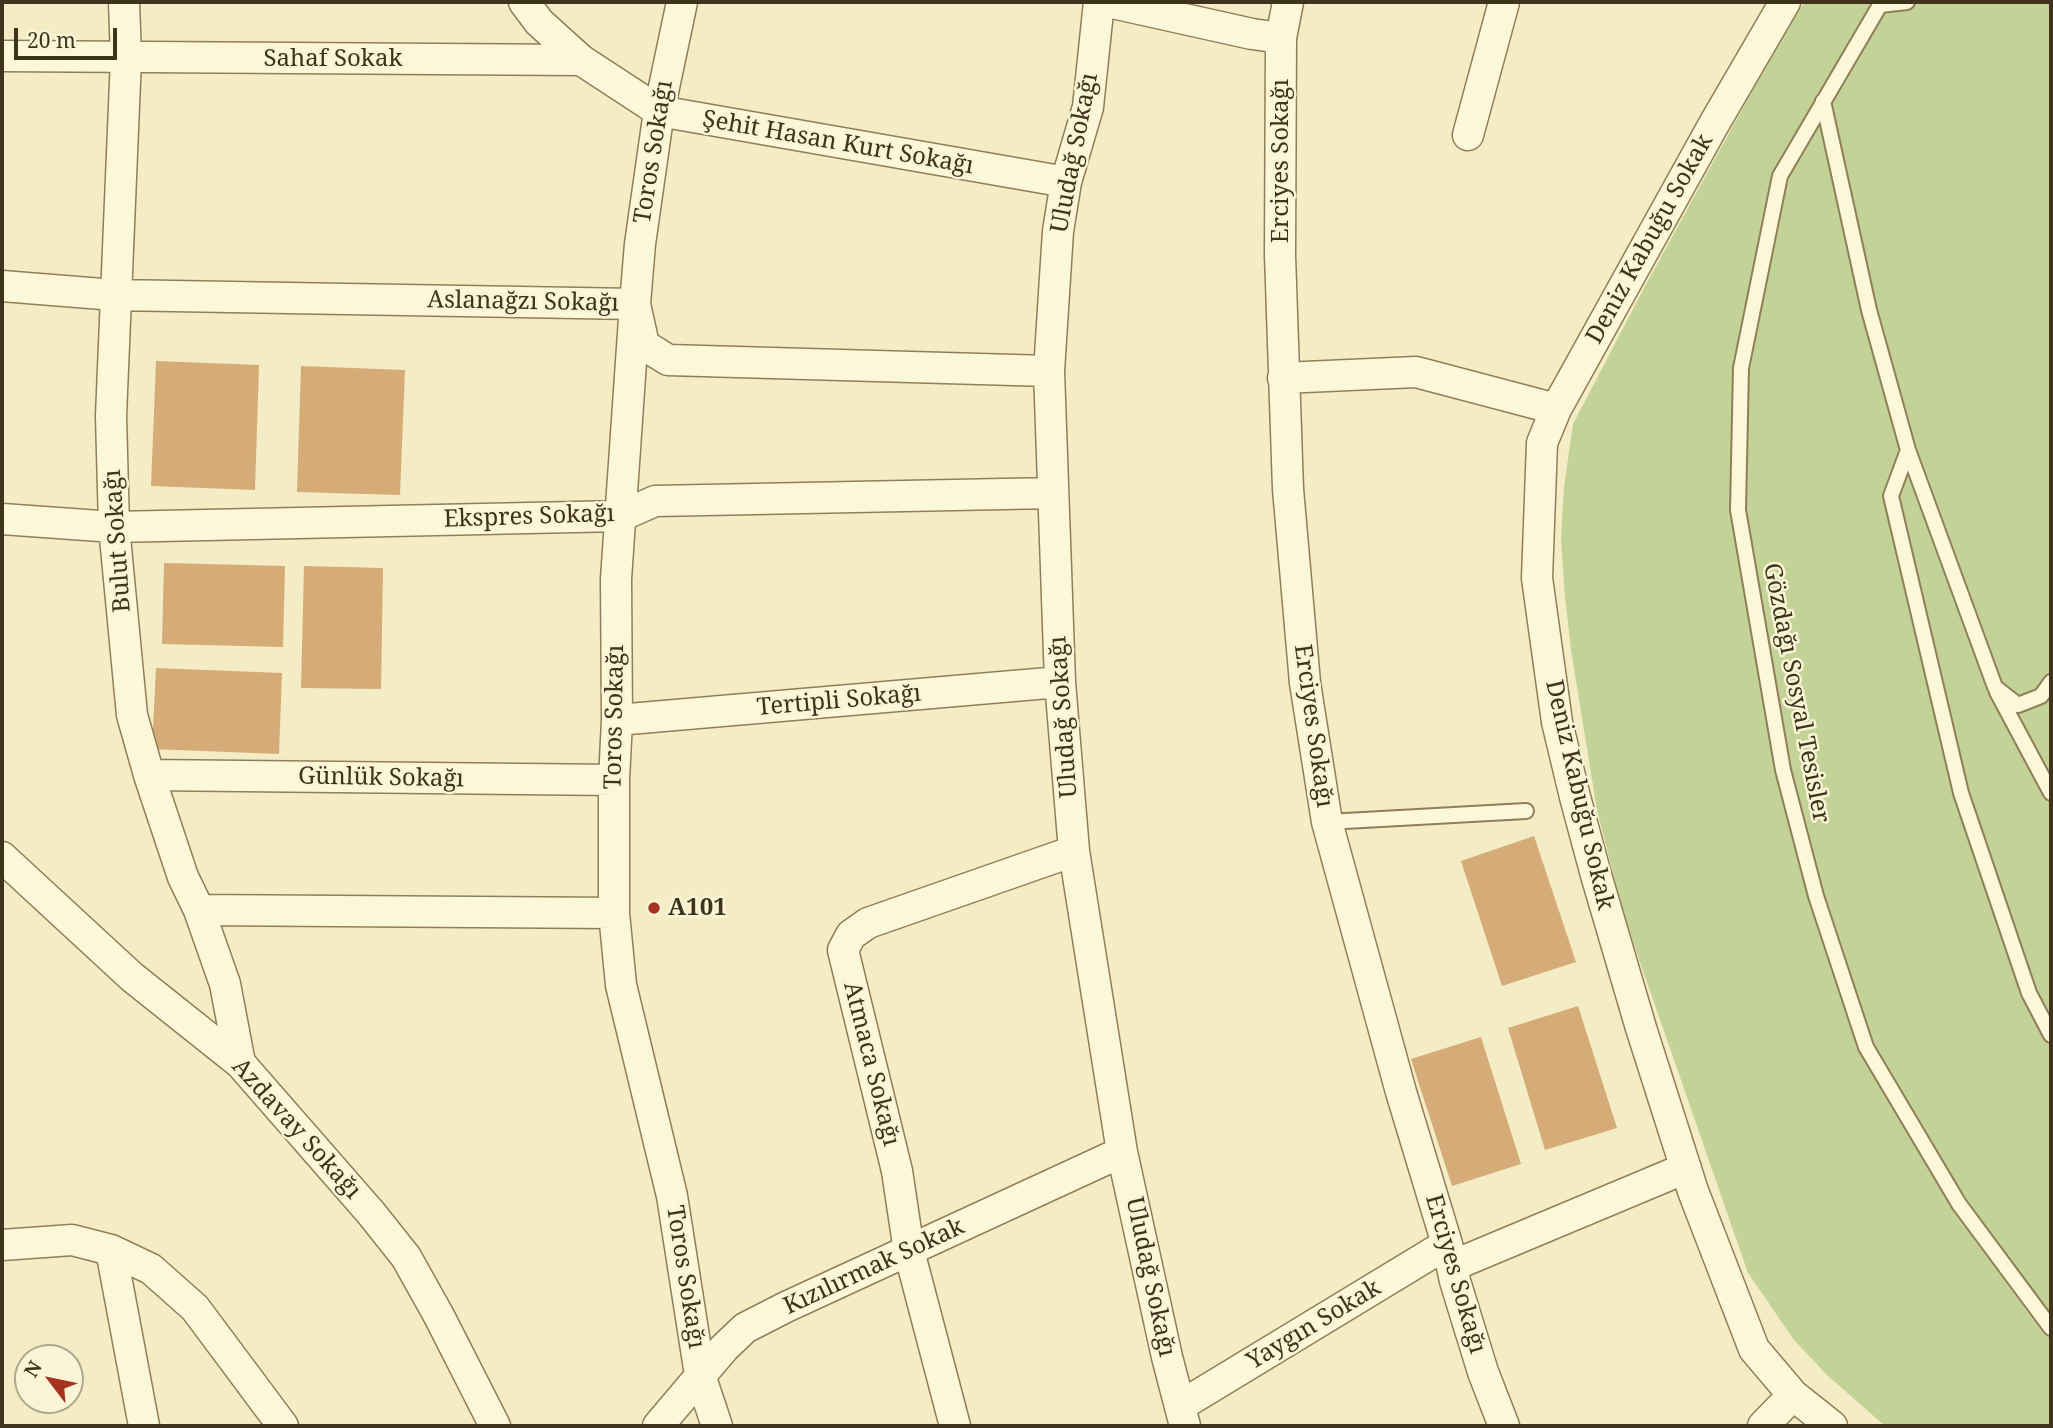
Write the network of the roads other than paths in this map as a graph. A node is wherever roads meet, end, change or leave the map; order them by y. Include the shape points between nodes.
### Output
1 (124, 2) edge
2 (524, 2) edge
3 (682, 2) edge
4 (1099, 2) edge
5 (1108, 2) edge
6 (1288, 2) edge
7 (1504, 2) edge
8 (1785, 2) edge
9 (1907, 2) edge
10 (1879, 3) edge
11 (1281, 38) junction
12 (2, 56) edge
13 (126, 58) junction
14 (581, 60) junction
15 (1823, 101) junction
16 (659, 111) junction
17 (1468, 135) dead end
18 (1066, 182) junction
19 (2, 286) edge
20 (115, 295) junction
21 (635, 304) junction
22 (1049, 372) junction
23 (1283, 378) junction
24 (1556, 409) junction
25 (1909, 450) junction
26 (1053, 493) junction
27 (621, 516) junction
28 (2, 519) edge
29 (114, 527) junction
30 (1060, 682) junction
31 (2051, 682) edge
32 (1995, 687) junction
33 (617, 720) junction
34 (149, 775) junction
35 (614, 780) junction
36 (2051, 793) edge
37 (1526, 811) dead end
38 (1326, 822) junction
39 (1074, 851) junction
40 (2, 857) edge
41 (199, 910) junction
42 (614, 913) junction
43 (2051, 1035) edge
44 (240, 1063) junction
45 (1122, 1152) junction
46 (1686, 1168) junction
47 (2, 1245) edge
48 (111, 1250) junction
49 (909, 1251) junction
50 (1449, 1255) junction
51 (2051, 1328) edge
52 (701, 1375) junction
53 (1793, 1395) junction
54 (1183, 1416) edge
55 (144, 1426) edge
56 (283, 1426) edge
57 (495, 1426) edge
58 (658, 1426) edge
59 (717, 1426) edge
60 (956, 1426) edge
61 (1504, 1426) edge
62 (1763, 1426) edge
63 (1832, 1426) edge

1 - 13 street, Bulut Sokağı
2 - 14 street, Şehit Hasan Kurt Sokağı
3 - 16 street, Toros Sokağı
4 - 18 street, Uludağ Sokağı via 1088,107
5 - 11 street
6 - 11 street, Erciyes Sokağı
7 - 17 street
8 - 24 street, Deniz Kabuğu Sokak
9 - 10 lane, Gözdağı Sosyal Tesisler
10 - 15 lane, Gözdağı Sosyal Tesisler
11 - 23 street, Erciyes Sokağı
12 - 13 street, Sahaf Sokak
13 - 14 street, Sahaf Sokak
13 - 20 street, Bulut Sokağı
14 - 16 street, Şehit Hasan Kurt Sokağı
15 - 25 lane via 1869,310
15 - 51 lane, Gözdağı Sosyal Tesisler via 1780,176 1741,368 1738,510 1783,769 1816,896 1866,1047 1959,1204
16 - 18 street, Şehit Hasan Kurt Sokağı
16 - 21 street, Toros Sokağı
18 - 22 street, Uludağ Sokağı via 1058,231
19 - 20 street, Aslanağzı Sokağı
20 - 21 street, Aslanağzı Sokağı
20 - 29 street, Bulut Sokağı
21 - 22 street, Aslanağzı Sokağı via 644,345 668,360
21 - 27 street, Toros Sokağı
22 - 26 street, Uludağ Sokağı
23 - 24 street via 1416,372
23 - 38 street, Erciyes Sokağı via 1305,683
24 - 46 street, Deniz Kabuğu Sokak via 1542,443 1536,578 1557,722 1596,875
25 - 32 lane
25 - 43 lane via 1891,496 1958,779 2029,993
26 - 27 street, Ekspres Sokağı via 655,501
26 - 30 street, Uludağ Sokağı
27 - 29 street, Ekspres Sokağı
27 - 33 street, Toros Sokağı via 616,579
28 - 29 street, Ekspres Sokağı
29 - 34 street, Bulut Sokağı via 132,715
30 - 33 street, Tertipli Sokağı
30 - 39 street, Uludağ Sokağı
31 - 32 lane via 2041,696 2018,705
32 - 36 lane
33 - 35 street, Toros Sokağı
34 - 35 street, Günlük Sokağı
34 - 41 street, Bulut Sokağı via 183,877
35 - 42 street, Toros Sokağı
37 - 38 lane
38 - 50 street, Erciyes Sokağı
39 - 45 street, Uludağ Sokağı
39 - 49 street, Atmaca Sokağı via 868,923 851,935 843,950 897,1171
40 - 44 street, Azdavay Sokağı via 132,976
41 - 42 street
41 - 44 street, Bulut Sokağı via 225,984
42 - 52 street, Toros Sokağı via 621,985 672,1196
44 - 57 street, Azdavay Sokağı via 406,1257
45 - 49 street, Kızılırmak Sokak
45 - 54 street, Uludağ Sokağı
46 - 50 street, Yaygın Sokak
46 - 53 street, Deniz Kabuğu Sokak via 1754,1349
47 - 48 street via 72,1240
48 - 55 street
48 - 56 street via 151,1269 194,1308
49 - 52 street, Kızılırmak Sokak via 745,1328
49 - 60 street, Atmaca Sokağı
50 - 54 street, Yaygın Sokak
50 - 61 street, Erciyes Sokağı
52 - 58 street, Kızılırmak Sokak
52 - 59 street, Toros Sokağı
53 - 62 street
53 - 63 street, Deniz Kabuğu Sokak

